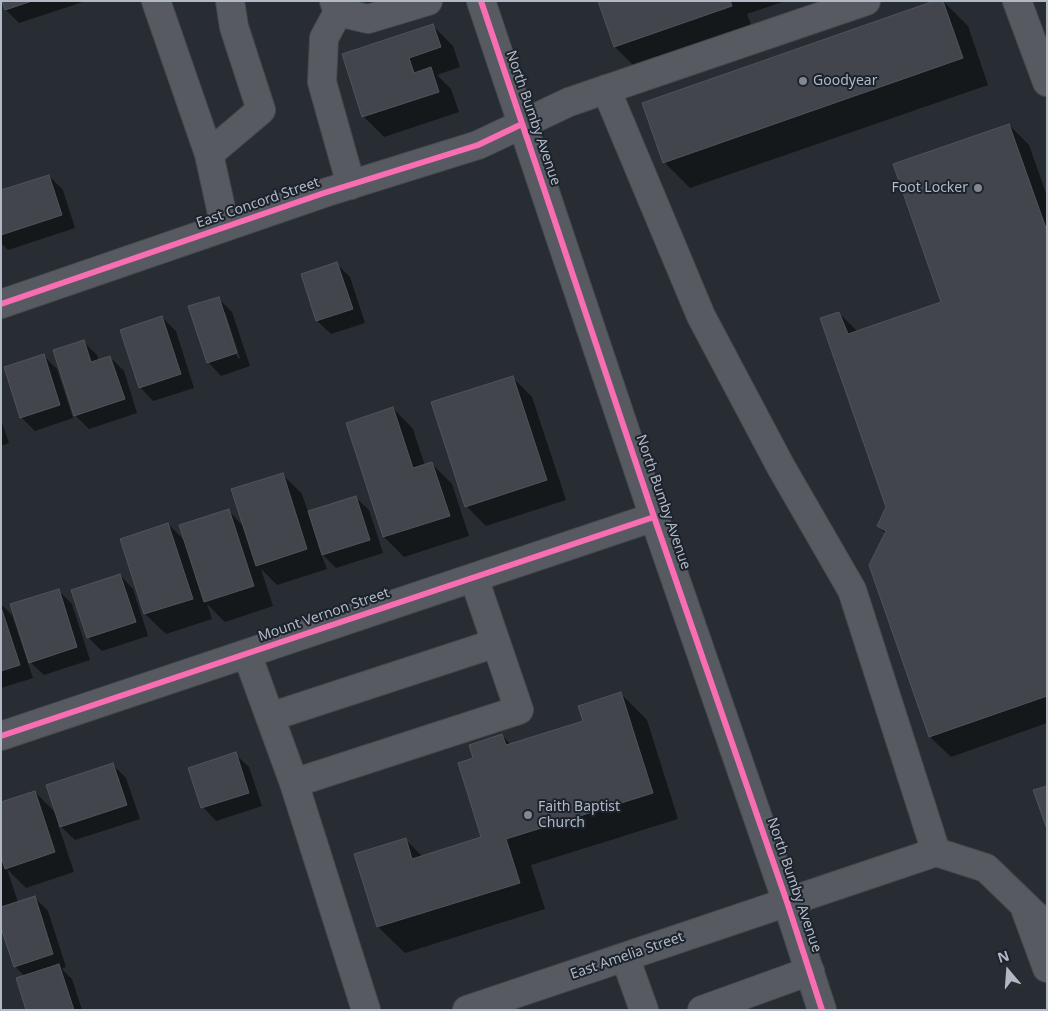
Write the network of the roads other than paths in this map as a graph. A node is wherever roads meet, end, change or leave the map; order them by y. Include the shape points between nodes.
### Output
1 (156, 1) edge
2 (230, 1) edge
3 (428, 1) edge
4 (481, 1) edge
5 (866, 1) edge
6 (1018, 1) edge
7 (336, 7) edge
8 (1047, 82) edge
9 (606, 89) junction
10 (522, 124) junction
11 (209, 154) junction
12 (351, 185) junction
13 (225, 227) junction
14 (1, 304) edge
15 (654, 517) junction
16 (474, 578) junction
17 (496, 643) junction
18 (247, 654) junction
19 (270, 717) junction
20 (1, 736) edge
21 (294, 783) junction
22 (936, 852) junction
23 (787, 902) junction
24 (1025, 906) junction
25 (1047, 927) edge
26 (625, 957) junction
27 (1047, 968) edge
28 (810, 971) junction
29 (366, 1010) edge
30 (467, 1010) edge
31 (644, 1010) edge
32 (702, 1010) edge
33 (822, 1010) edge

1 - 11 street
2 - 11 street via 234,27 261,110
3 - 7 street via 368,19
4 - 10 street, North Bumby Avenue
5 - 9 street, East Concord Street
6 - 8 street
7 - 12 street via 324,38 322,82
9 - 10 street, East Concord Street
9 - 22 street via 701,316 781,467 852,590
10 - 12 street, East Concord Street via 478,145
10 - 15 street, North Bumby Avenue
11 - 13 street
12 - 13 street, East Concord Street
13 - 14 street, East Concord Street
15 - 16 street, Mount Vernon Street
15 - 23 street, North Bumby Avenue
16 - 17 street
16 - 18 street, Mount Vernon Street
17 - 19 street
17 - 21 street via 519,710
18 - 19 street
18 - 20 street, Mount Vernon Street
19 - 21 street
21 - 29 street
22 - 23 street, East Amelia Street
22 - 24 street via 986,868
23 - 26 street, East Amelia Street
23 - 28 street, North Bumby Avenue
24 - 25 street
24 - 27 street
26 - 30 street, East Amelia Street
26 - 31 street
28 - 32 street
28 - 33 street, North Bumby Avenue

